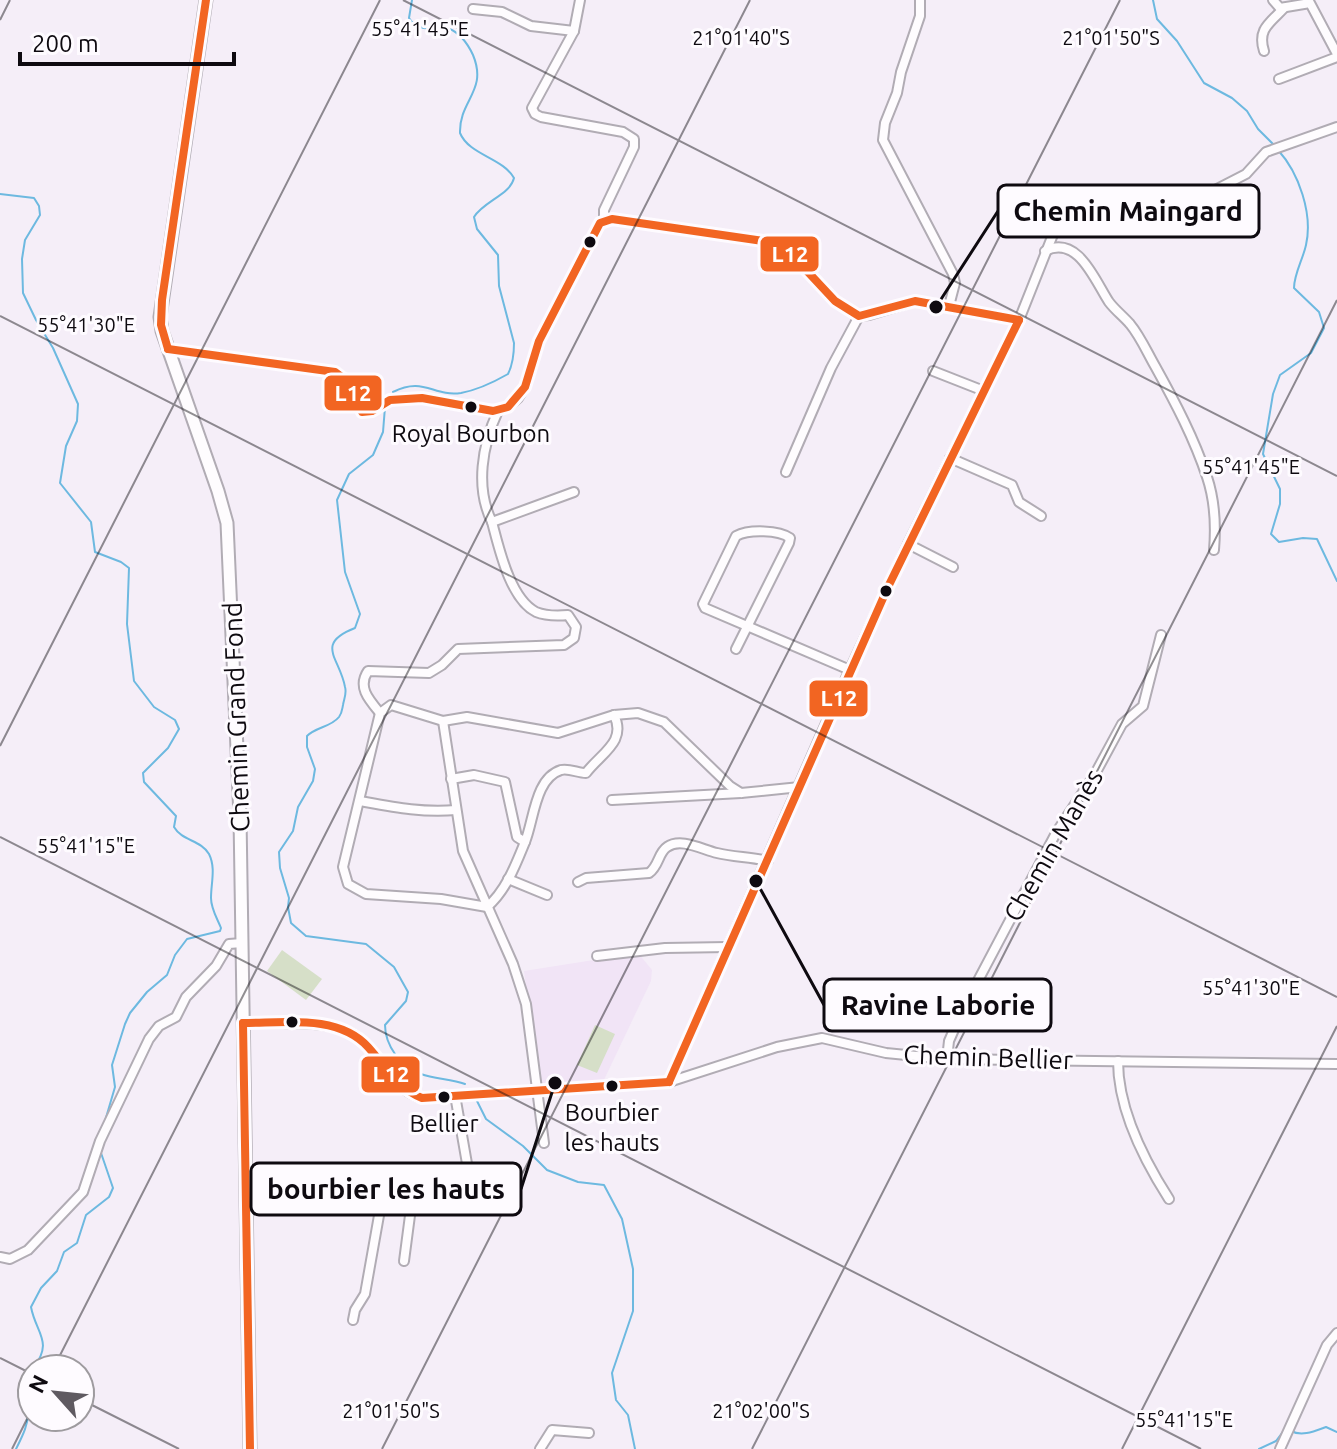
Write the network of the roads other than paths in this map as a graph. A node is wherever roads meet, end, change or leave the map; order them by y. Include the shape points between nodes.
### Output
1 (206, 0) edge
2 (580, 0) edge
3 (920, 0) edge
4 (1273, 0) edge
5 (1311, 2) edge
6 (1284, 8) junction
7 (473, 9) dead end
8 (574, 31) junction
9 (1264, 51) dead end
10 (1337, 56) edge
11 (1279, 79) dead end
12 (1337, 127) edge
13 (1192, 212) dead end
14 (604, 220) junction
15 (1054, 232) dead end
16 (1044, 252) junction
17 (949, 306) junction
18 (859, 316) junction
19 (1019, 320) junction
20 (168, 349) junction
21 (933, 371) dead end
22 (984, 391) junction
23 (498, 411) junction
24 (950, 458) junction
25 (786, 472) dead end
26 (574, 492) dead end
27 (1041, 516) dead end
28 (492, 522) junction
29 (908, 544) junction
30 (1214, 550) dead end
31 (953, 567) dead end
32 (748, 626) junction
33 (1161, 635) dead end
34 (736, 649) dead end
35 (850, 670) junction
36 (380, 713) junction
37 (614, 715) junction
38 (443, 721) junction
39 (451, 779) junction
40 (800, 787) junction
41 (741, 793) junction
42 (612, 800) dead end
43 (360, 801) junction
44 (456, 810) junction
45 (525, 842) junction
46 (768, 861) junction
47 (508, 879) junction
48 (578, 882) dead end
49 (547, 895) dead end
50 (487, 907) junction
51 (242, 943) junction
52 (728, 947) junction
53 (597, 956) dead end
54 (243, 1023) junction
55 (947, 1059) junction
56 (1118, 1061) junction
57 (1337, 1064) edge
58 (669, 1082) junction
59 (536, 1089) junction
60 (455, 1095) junction
61 (544, 1143) dead end
62 (414, 1185) junction
63 (1169, 1199) dead end
64 (0, 1257) edge
65 (404, 1261) dead end
66 (353, 1320) dead end
67 (1337, 1333) edge
68 (589, 1433) dead end
69 (250, 1449) edge
70 (540, 1449) edge
71 (1280, 1449) edge

1 - 20 street, Chemin Grand Fond via 162,300 161,325
2 - 8 street
3 - 17 street via 920,16 883,140 953,274
4 - 6 street
5 - 6 street
5 - 10 street
6 - 9 street via 1261,34
7 - 8 street via 502,12 531,26
8 - 14 street via 532,108 541,117 623,132 634,139
10 - 11 street
12 - 13 street via 1266,152 1246,174 1213,191
14 - 18 street via 770,242
14 - 23 street via 539,341 525,387
15 - 16 street
16 - 19 street
16 - 30 street via 1062,247 1077,255 1141,342 1184,418 1208,479 1215,512
17 - 18 street via 915,301
17 - 19 street
18 - 25 street
19 - 22 street
20 - 23 street via 335,372 348,380 362,412 390,400 422,398
20 - 51 street, Chemin Grand Fond via 227,523
21 - 22 street
22 - 24 street
23 - 28 street via 485,449 482,481
24 - 27 street via 1012,485 1021,504
24 - 29 street
26 - 28 street
28 - 36 street via 503,561 527,606 544,615 568,615 576,627 574,638 564,645 458,649 429,673 368,671 363,686
29 - 31 street
29 - 35 street
32 - 32 street via 789,543 787,535 736,536 704,600 705,608
32 - 34 street
32 - 35 street
33 - 55 street, Chemin Manès via 1143,706 1116,732 1056,833 963,1009
35 - 40 street
36 - 38 street via 391,705
36 - 43 street
37 - 38 street via 558,733 467,717
37 - 41 street via 638,713 664,722
37 - 45 street via 618,736 586,773 562,770 544,785
38 - 39 street
39 - 44 street
39 - 45 street via 474,775 505,782 517,837
40 - 41 street
40 - 46 street
41 - 42 street
43 - 44 street via 409,811
43 - 50 street via 343,867 348,884 366,894
44 - 50 street via 463,851
45 - 47 street
46 - 48 street via 680,844 664,850 649,873
46 - 52 street
47 - 49 street
47 - 50 street
50 - 59 street via 526,1004
51 - 54 street, Chemin Grand Fond
51 - 64 street via 229,944 216,966 188,993 176,1017 149,1039 100,1141 83,1192 23,1254
52 - 53 street
52 - 58 street
54 - 60 street, Chemin Bellier via 350,1032 412,1095
54 - 69 street, Chemin Grand Fond
55 - 56 street, Chemin Bellier
55 - 58 street, Chemin Bellier via 886,1053 822,1038
56 - 57 street, Chemin Bellier
56 - 63 street via 1137,1137
58 - 59 street, Chemin Bellier
59 - 60 street, Chemin Bellier
59 - 61 street
60 - 62 street via 469,1175 463,1182
62 - 65 street
62 - 66 street via 391,1186 383,1193 365,1294
67 - 71 street
68 - 70 street via 552,1430

